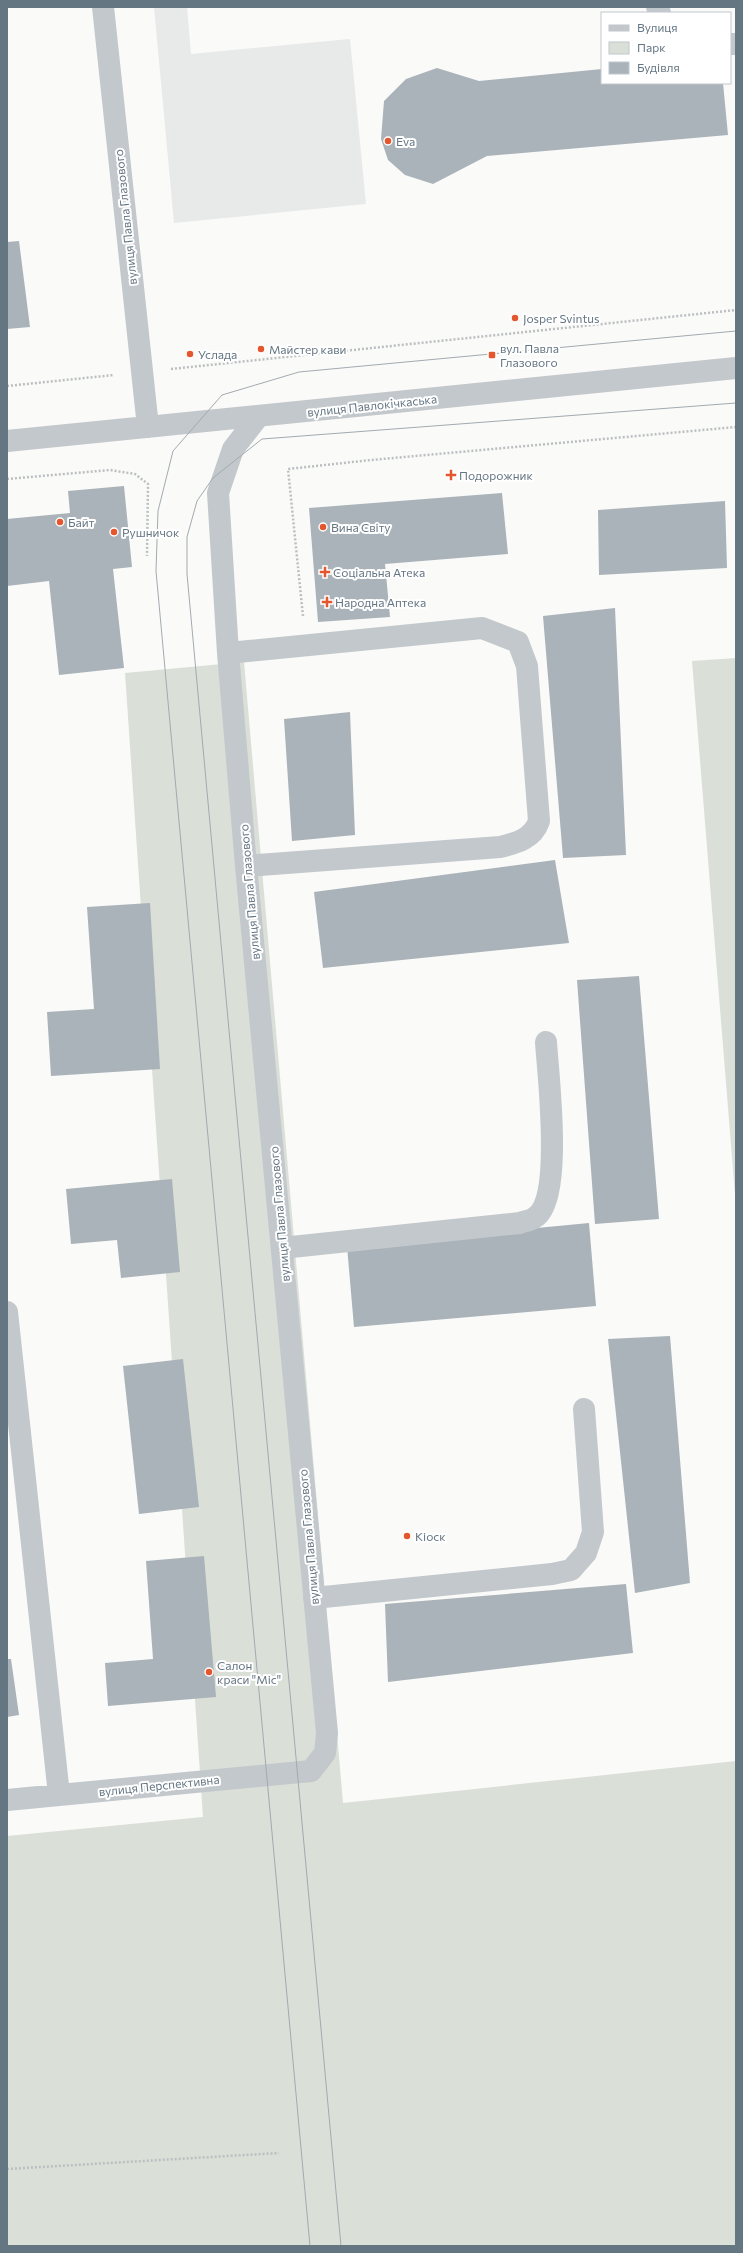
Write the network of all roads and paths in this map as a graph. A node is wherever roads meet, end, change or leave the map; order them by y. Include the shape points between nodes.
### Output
1 (103, 7) edge
2 (736, 310) edge
3 (736, 368) edge
4 (142, 372) junction
5 (7, 386) edge
6 (258, 417) junction
7 (148, 427) junction
8 (736, 427) edge
9 (7, 440) edge
10 (7, 479) edge
11 (147, 556) dead end
12 (306, 645) junction
13 (228, 653) junction
14 (246, 866) junction
15 (546, 1042) dead end
16 (282, 1248) junction
17 (7, 1312) edge
18 (584, 1409) dead end
19 (314, 1598) junction
20 (311, 1771) joint
21 (59, 1795) junction
22 (7, 1800) edge
23 (279, 2153) dead end
24 (7, 2169) edge

1 - 4 street, вулиця Павла Глазового
2 - 4 path
3 - 6 street, вулиця Павлокічкаська
4 - 5 path
4 - 7 street, вулиця Павла Глазового
6 - 7 street, вулиця Павлокічкаська
6 - 13 street, вулиця Павла Глазового via 233,449 218,493
7 - 9 street, вулиця Павлокічкаська
8 - 12 path via 288,469
10 - 11 path via 110,470 135,474 148,484
12 - 13 street
12 - 14 street via 482,628 518,642 527,666 538,821 536,828 527,837 500,847
13 - 14 street, вулиця Павла Глазового
14 - 16 street, вулиця Павла Глазового
15 - 16 street via 552,1177 545,1205 535,1218 520,1223
16 - 19 street, вулиця Павла Глазового
17 - 21 street
18 - 19 street via 593,1532 586,1553 571,1570
19 - 20 street, вулиця Павла Глазового via 327,1732 325,1753
20 - 21 street, вулиця Перспективна
21 - 22 street, вулиця Перспективна
23 - 24 path

